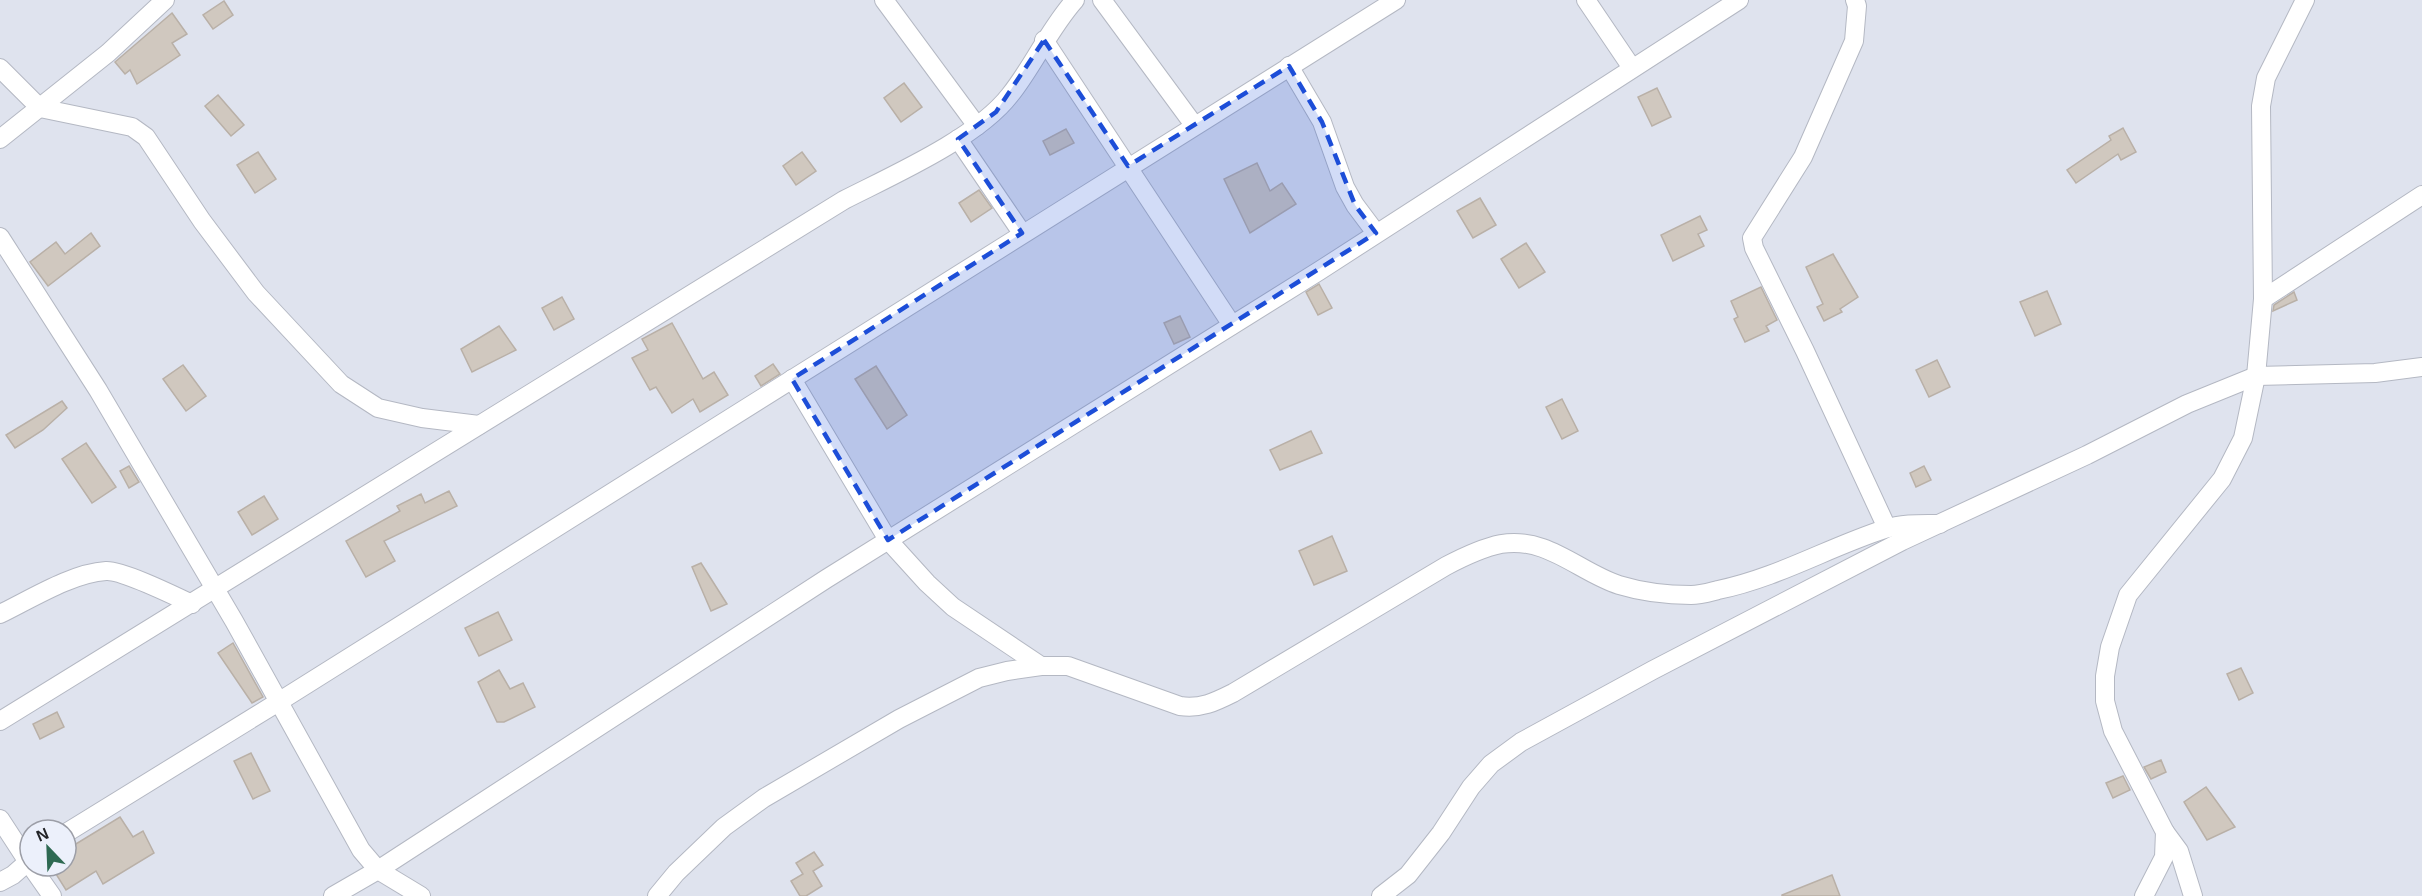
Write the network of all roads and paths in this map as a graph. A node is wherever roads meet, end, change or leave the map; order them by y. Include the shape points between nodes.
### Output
1 (165, 0) edge
2 (884, 0) edge
3 (1075, 0) edge
4 (1102, 0) edge
5 (1396, 0) edge
6 (1586, 0) edge
7 (1739, 0) edge
8 (1855, 0) edge
9 (2305, 0) edge
10 (1044, 40) junction
11 (1289, 66) junction
12 (0, 68) edge
13 (1632, 68) junction
14 (40, 108) junction
15 (1194, 125) junction
16 (977, 126) junction
17 (958, 138) junction
18 (0, 139) edge
19 (1128, 166) junction
20 (2422, 195) edge
21 (1022, 233) junction
22 (1376, 233) junction
23 (0, 237) edge
24 (2263, 299) junction
25 (1232, 325) junction
26 (2422, 367) edge
27 (2256, 376) junction
28 (792, 379) junction
29 (479, 425) junction
30 (1940, 524) junction
31 (1887, 528) junction
32 (888, 540) junction
33 (216, 590) junction
34 (192, 604) junction
35 (0, 614) edge
36 (1041, 666) junction
37 (280, 701) junction
38 (0, 721) edge
39 (0, 819) edge
40 (78, 826) edge
41 (2165, 832) junction
42 (18, 845) edge
43 (378, 870) junction
44 (18, 871) edge
45 (40, 878) edge
46 (0, 882) edge
47 (52, 896) edge
48 (333, 896) edge
49 (421, 896) edge
50 (657, 896) edge
51 (1381, 896) edge
52 (2144, 896) edge
53 (2193, 896) edge

1 - 14 street
2 - 16 street
3 - 10 street
4 - 15 street
5 - 11 street
6 - 13 street
7 - 13 street
8 - 31 street via 1854,41 1803,158 1752,238
9 - 24 street via 2266,78 2260,106
10 - 16 street via 1011,94
10 - 19 street
11 - 15 street
11 - 22 street via 1322,122 1345,186
12 - 14 street
13 - 22 street
14 - 18 street
14 - 29 street via 132,127 146,137 256,293 341,384 378,408
15 - 19 street
16 - 17 street
17 - 21 street
17 - 29 street via 844,200
19 - 21 street
19 - 25 street
20 - 24 street
21 - 28 street
22 - 25 street
23 - 33 street via 98,390
24 - 27 street
25 - 32 street
26 - 27 street via 2375,373
27 - 30 street via 2187,404
27 - 41 street via 2243,438 2222,479 2128,596 2110,647 2105,701 2114,731
28 - 32 street
28 - 37 street
29 - 33 street
30 - 31 street
30 - 51 street via 1521,742 1491,764 1408,875
31 - 36 street via 1758,579 1694,595 1655,593 1618,585 1552,550 1502,544 1473,552 1446,566 1233,693 1192,708 1068,666
32 - 36 street via 953,607
32 - 43 street
33 - 34 street
33 - 37 street
34 - 35 street via 108,570 79,576
34 - 38 street
36 - 50 street via 979,678 899,719 774,793 724,827
37 - 40 street
37 - 43 street via 361,850
39 - 42 street
41 - 52 street via 2164,857
41 - 53 street via 2179,851
43 - 48 street
43 - 49 street
44 - 46 street
45 - 47 street

